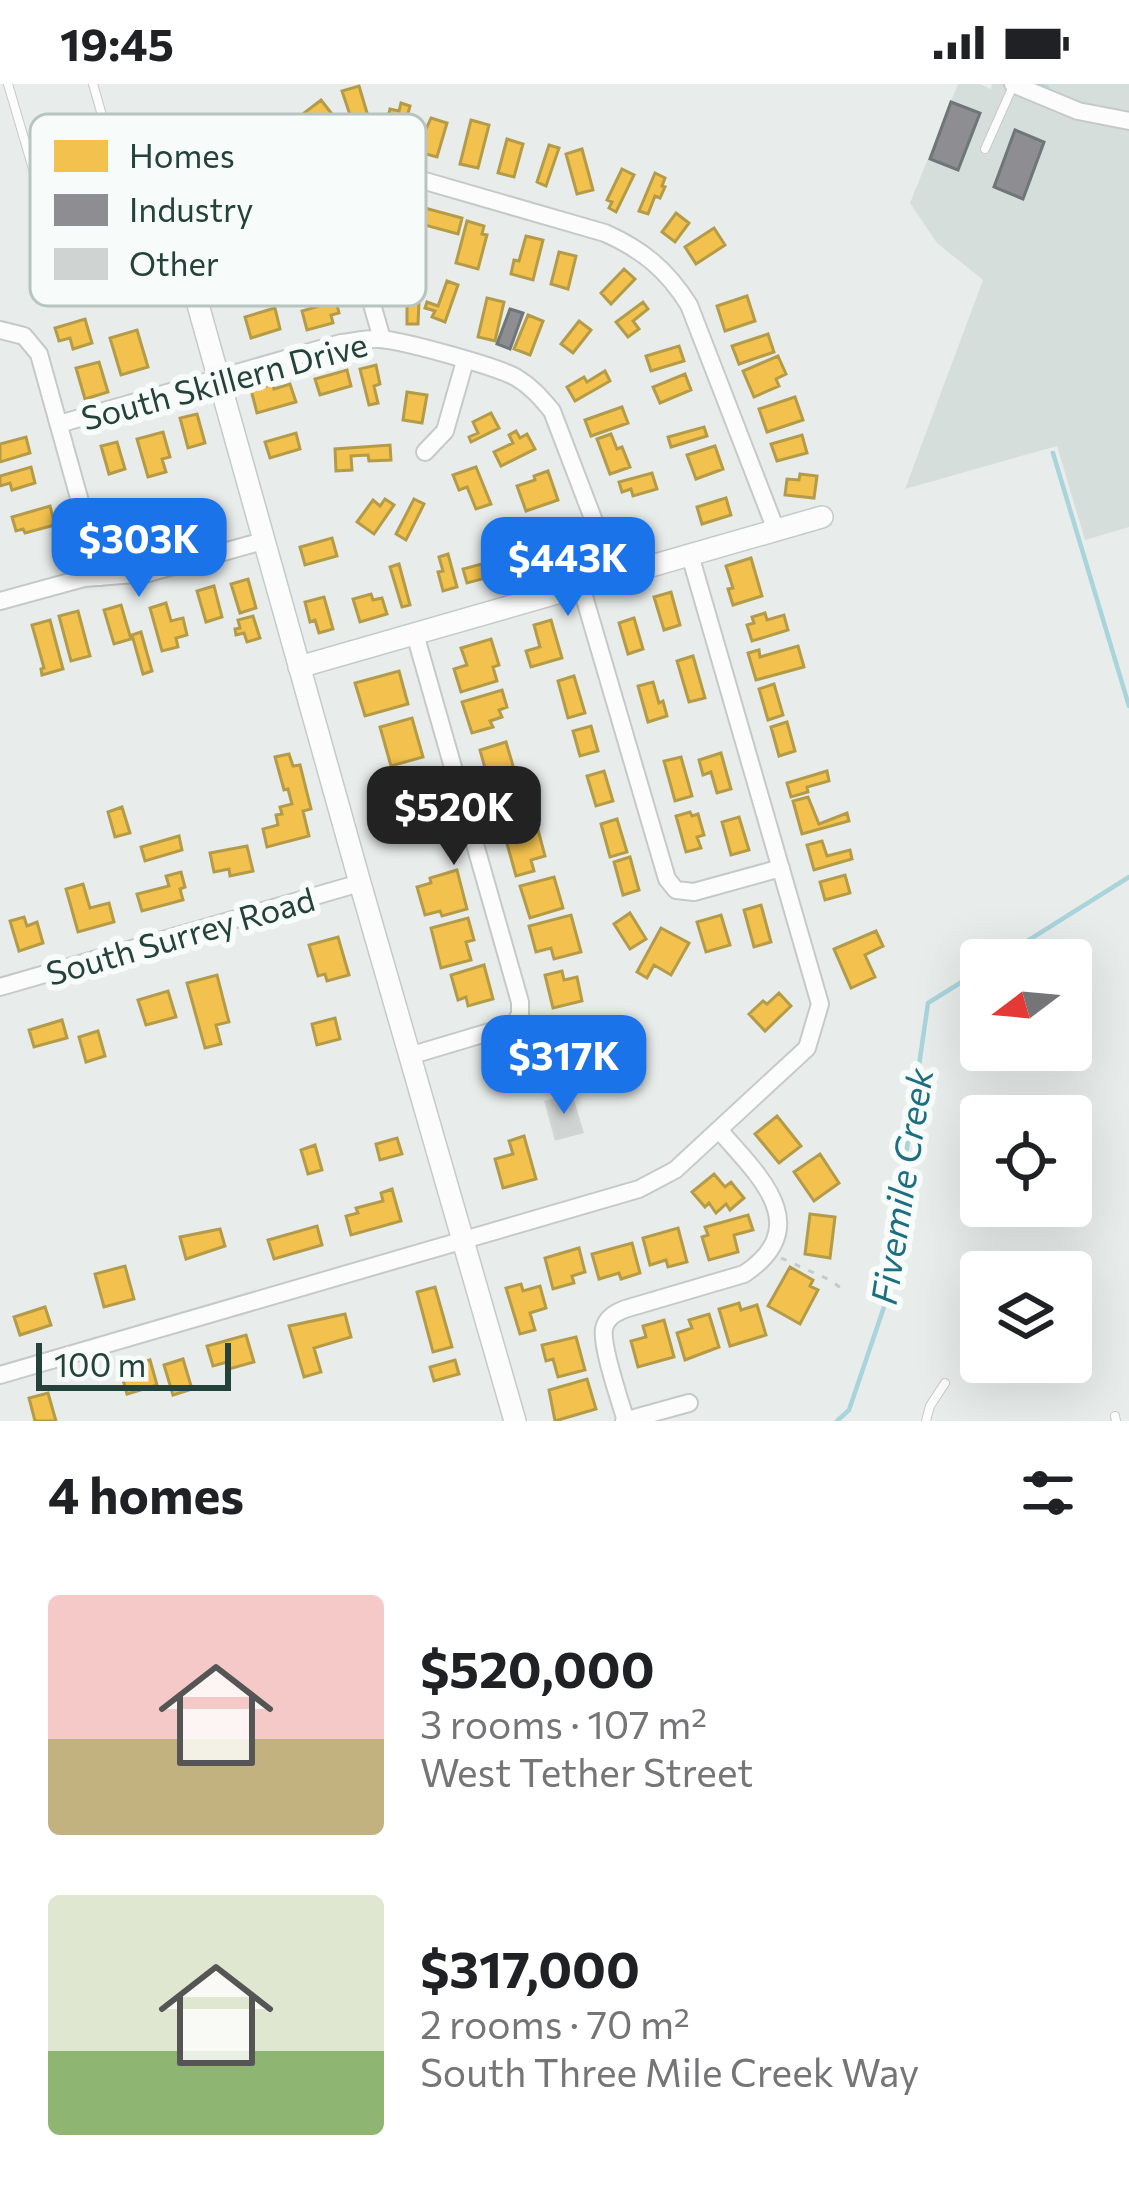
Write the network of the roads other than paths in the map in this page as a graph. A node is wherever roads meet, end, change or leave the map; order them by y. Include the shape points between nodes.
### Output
1 (8, 84) edge
2 (93, 84) edge
3 (1013, 84) edge
4 (102, 114) edge
5 (1129, 121) edge
6 (985, 149) dead end
7 (30, 159) edge
8 (426, 182) edge
9 (198, 306) edge
10 (372, 306) edge
11 (0, 329) edge
12 (382, 339) junction
13 (465, 361) junction
14 (217, 378) junction
15 (59, 424) junction
16 (425, 452) dead end
17 (822, 517) dead end
18 (776, 530) junction
19 (263, 541) junction
20 (690, 555) junction
21 (615, 576) junction
22 (101, 577) junction
23 (581, 586) junction
24 (0, 602) edge
25 (415, 634) junction
26 (299, 668) junction
27 (781, 868) junction
28 (360, 883) junction
29 (0, 987) edge
30 (410, 1056) junction
31 (719, 1130) junction
32 (463, 1240) junction
33 (0, 1375) edge
34 (945, 1383) dead end
35 (689, 1403) dead end
36 (514, 1421) edge
37 (625, 1421) edge
38 (926, 1421) edge

1 - 7 lane
2 - 4 lane
3 - 5 street
3 - 6 lane
8 - 18 street via 605,233 653,259 689,305
9 - 14 street
10 - 12 street
11 - 15 street via 24,336 39,354
12 - 13 street, South Skillern Drive
12 - 14 street, South Skillern Drive
13 - 16 street via 446,431
13 - 21 street, South Skillern Drive via 513,375 552,411
14 - 15 street, South Skillern Drive
14 - 19 street
15 - 22 street
17 - 18 street
18 - 20 street
19 - 22 street via 148,573
19 - 26 street
20 - 21 street
20 - 27 street
21 - 23 street
22 - 24 street
23 - 25 street
23 - 27 street via 667,879 676,890 694,892
25 - 26 street
25 - 30 street via 520,1015
26 - 28 street
27 - 31 street via 820,1004 807,1048
28 - 29 street, South Surrey Road
28 - 30 street
30 - 32 street
31 - 32 street via 639,1190
31 - 37 street via 768,1186 776,1241 744,1274 625,1309 604,1324
32 - 33 street
32 - 36 street
34 - 38 lane
35 - 37 street

